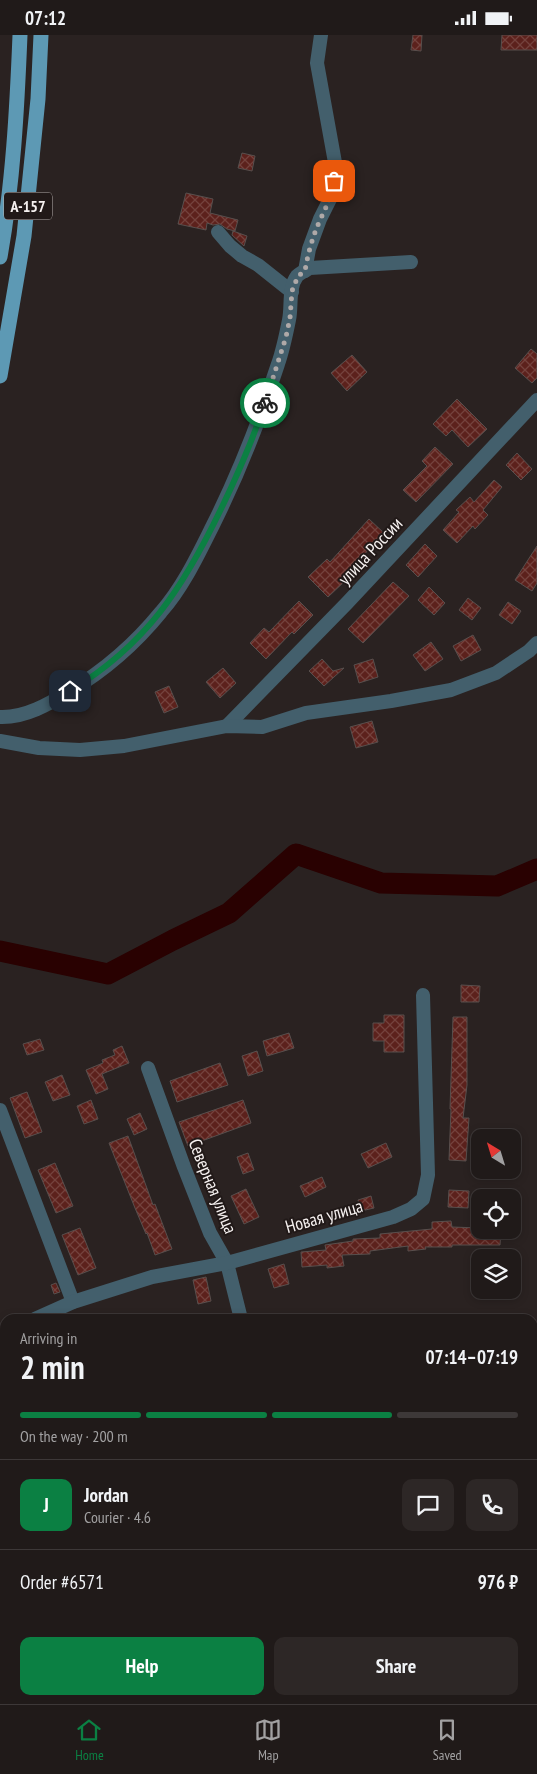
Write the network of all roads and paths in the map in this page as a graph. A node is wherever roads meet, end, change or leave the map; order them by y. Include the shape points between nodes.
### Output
1 (20, 35) edge
2 (42, 35) edge
3 (321, 35) edge
4 (218, 232) dead end
5 (0, 257) edge
6 (411, 262) dead end
7 (305, 271) junction
8 (292, 291) junction
9 (0, 376) edge
10 (537, 400) edge
11 (537, 643) edge
12 (0, 717) edge
13 (228, 726) junction
14 (0, 741) edge
15 (423, 995) dead end
16 (148, 1068) dead end
17 (0, 1110) edge
18 (227, 1263) junction
19 (72, 1302) junction
20 (45, 1314) edge
21 (240, 1314) edge

1 - 5 main road, А-157 via 18,99
2 - 9 main road, А-157 via 38,108 24,235
3 - 7 street via 317,63 336,168 332,195 309,249
4 - 8 street via 236,251
6 - 7 street via 310,267
7 - 8 street via 298,276
8 - 12 street via 290,318 281,355 259,422 231,490 184,580 162,611 106,667 35,711
10 - 13 street, улица России
11 - 13 street via 496,673 451,690 306,713 262,727
13 - 14 street via 124,746 80,750 39,748
15 - 18 street, Новая улица via 428,1175 423,1199 393,1217
16 - 18 street, Северная улица via 210,1233
17 - 19 street
18 - 19 street, Новая улица via 152,1277
18 - 21 street, Северная улица
19 - 20 street, Новая улица

